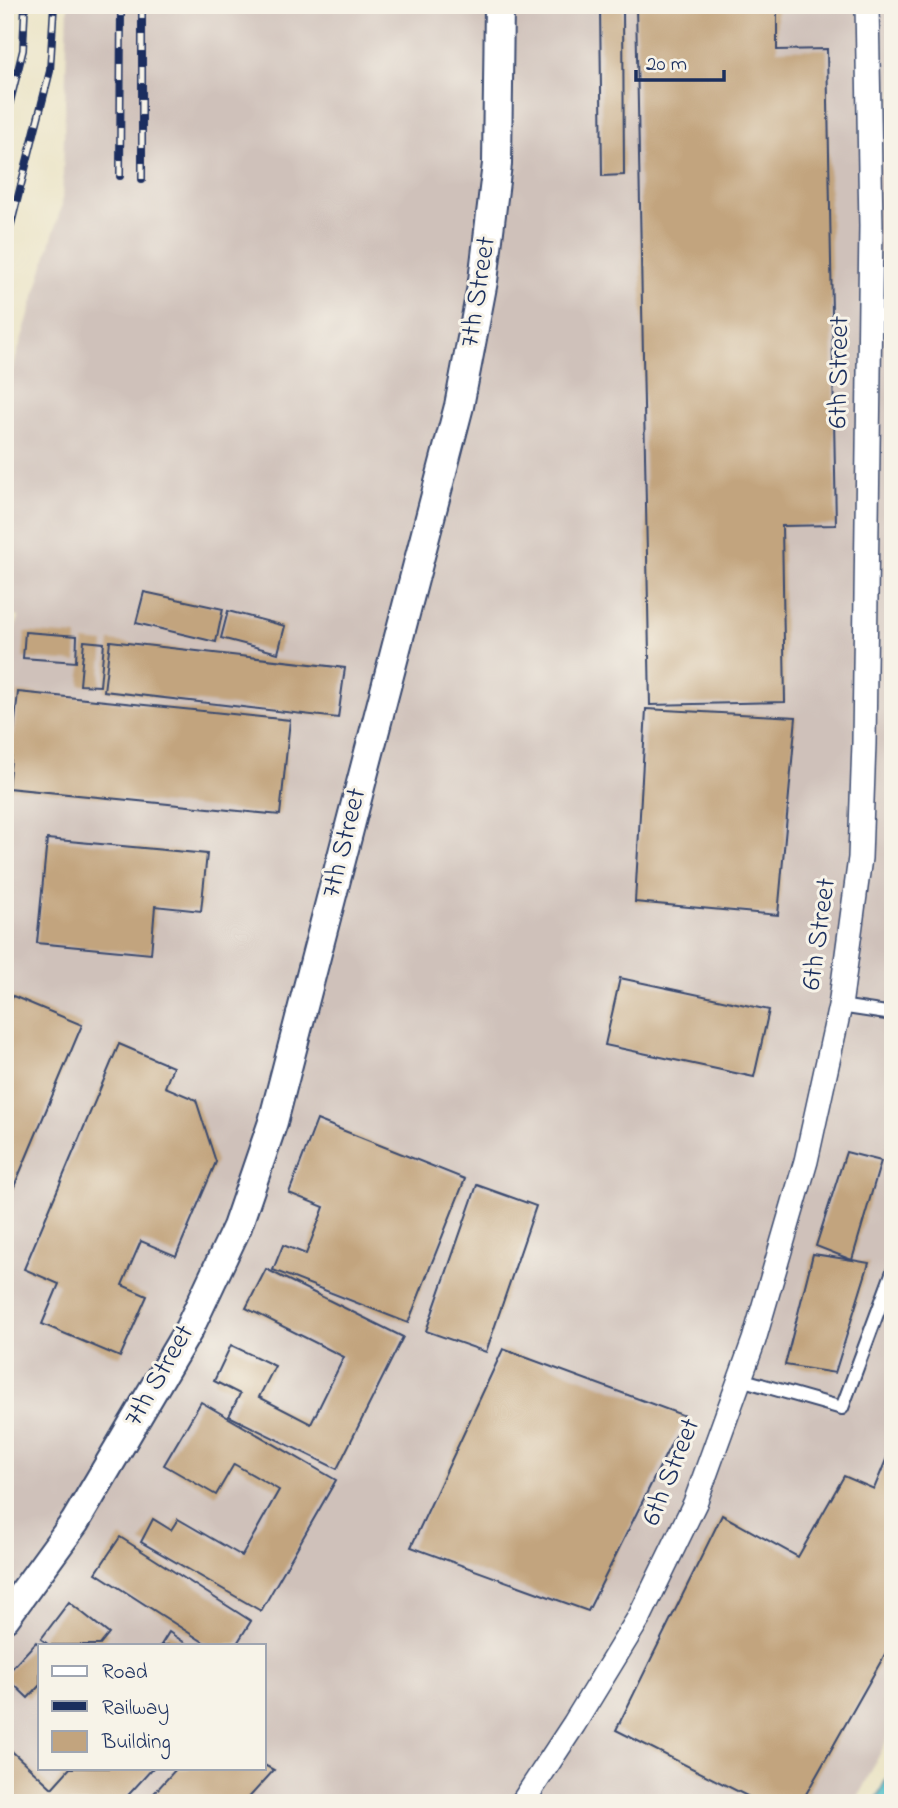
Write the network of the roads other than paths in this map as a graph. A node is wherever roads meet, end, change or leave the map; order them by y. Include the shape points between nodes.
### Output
1 (499, 5) edge
2 (867, 5) edge
3 (840, 1006) junction
4 (893, 1014) edge
5 (893, 1271) edge
6 (740, 1379) junction
7 (5, 1618) edge
8 (522, 1803) edge

1 - 7 street, 7th Street via 497,164 483,281 459,406 274,1122 237,1227 189,1329 75,1522
2 - 3 street, 6th Street via 872,226 864,743 860,858
3 - 4 lane
3 - 6 street, 6th Street via 806,1161
5 - 6 lane via 842,1408
6 - 8 street, 6th Street via 695,1503 640,1616

